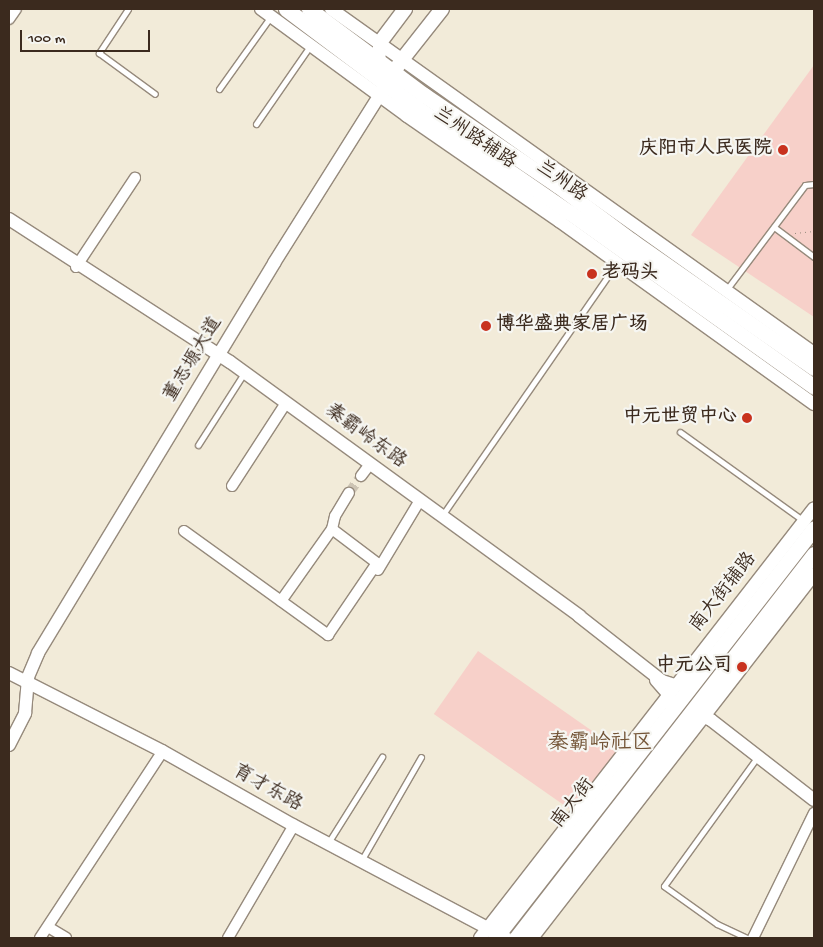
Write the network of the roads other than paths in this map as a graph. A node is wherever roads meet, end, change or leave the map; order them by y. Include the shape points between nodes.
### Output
1 (16, 9) edge
2 (128, 9) edge
3 (286, 9) edge
4 (309, 9) edge
5 (331, 9) edge
6 (405, 9) edge
7 (442, 9) edge
8 (266, 12) edge
9 (9, 19) edge
10 (311, 45) junction
11 (378, 52) junction
12 (385, 80) junction
13 (219, 89) dead end
14 (155, 94) dead end
15 (256, 124) dead end
16 (135, 178) dead end
17 (814, 184) edge
18 (9, 219) edge
19 (9, 224) edge
20 (774, 226) junction
21 (814, 257) edge
22 (620, 258) junction
23 (77, 266) junction
24 (726, 290) junction
25 (814, 352) edge
26 (216, 355) junction
27 (814, 368) edge
28 (244, 374) junction
29 (814, 387) edge
30 (285, 404) junction
31 (814, 404) edge
32 (680, 432) dead end
33 (198, 445) dead end
34 (232, 486) dead end
35 (349, 493) tunnel mouth
36 (419, 502) junction
37 (814, 508) edge
38 (441, 518) junction
39 (809, 525) edge
40 (332, 529) junction
41 (184, 531) dead end
42 (814, 554) edge
43 (814, 575) edge
44 (281, 601) junction
45 (347, 619) dead end
46 (9, 673) edge
47 (9, 679) edge
48 (694, 682) junction
49 (26, 685) junction
50 (705, 695) junction
51 (673, 696) junction
52 (706, 714) junction
53 (688, 718) junction
54 (9, 736) edge
55 (9, 745) edge
56 (160, 755) junction
57 (759, 755) junction
58 (382, 757) dead end
59 (421, 757) dead end
60 (814, 795) edge
61 (814, 800) edge
62 (814, 813) edge
63 (291, 830) junction
64 (328, 844) junction
65 (361, 862) junction
66 (48, 927) junction
67 (492, 935) edge
68 (40, 938) edge
69 (66, 938) edge
70 (228, 938) edge
71 (516, 938) edge
72 (532, 938) edge
73 (747, 938) edge
74 (752, 938) edge

1 - 9 street
2 - 14 lane via 99,53
3 - 12 main road, 兰州路
4 - 11 main road, 兰州路
5 - 11 street
6 - 11 main road
7 - 12 main road, 董志塬大道
8 - 10 street, 兰州路辅路
8 - 13 lane
10 - 12 street, 兰州路辅路
10 - 15 lane
11 - 12 main road, 兰州路
12 - 22 main road, 兰州路 via 569,212
12 - 24 street, 兰州路辅路
12 - 26 street, 董志塬大道
12 - 27 main road, 兰州路 via 558,185 632,241
16 - 23 street
17 - 20 lane via 805,185
18 - 23 street, 秦霸岭东路
19 - 23 street, 秦霸岭东路
20 - 21 lane
20 - 24 lane
22 - 29 main road, 兰州路
22 - 31 street
22 - 38 lane
23 - 26 street, 秦霸岭东路
24 - 25 street, 兰州路辅路
26 - 28 street, 秦霸岭东路
26 - 49 street, 董志塬大道 via 34,651 27,666
28 - 30 street, 秦霸岭东路
28 - 33 lane
30 - 34 street
30 - 36 street, 秦霸岭东路 via 366,469
32 - 39 lane
35 - 40 street via 335,516
36 - 38 street, 秦霸岭东路
36 - 45 street
37 - 39 street, 南大街辅路
38 - 51 street, 秦霸岭东路 via 579,616 662,681
39 - 48 main road, 南大街
39 - 51 street, 南大街辅路
40 - 44 street
40 - 44 street via 378,563 328,635
41 - 44 street
42 - 50 main road, 南大街
43 - 52 street
46 - 49 street, 育才东路
47 - 49 street, 育才东路
48 - 51 main road, 南大街
48 - 51 street
49 - 54 street, 董志塬大道 via 21,711
49 - 55 street, 董志塬大道 via 22,723
49 - 56 street, 育才东路
49 - 64 street, 育才东路 via 58,697 162,751
50 - 52 street
50 - 53 main road, 南大街
51 - 67 main road, 南大街
52 - 53 street
52 - 57 street
52 - 72 street
53 - 71 main road, 南大街
56 - 63 street, 育才东路
56 - 66 street
57 - 60 street
57 - 61 street
57 - 73 lane via 664,886 717,924
58 - 64 lane
59 - 65 lane
62 - 74 street
63 - 67 street, 育才东路
63 - 70 street
64 - 65 street, 育才东路
65 - 67 street, 育才东路
66 - 68 street
66 - 69 street

